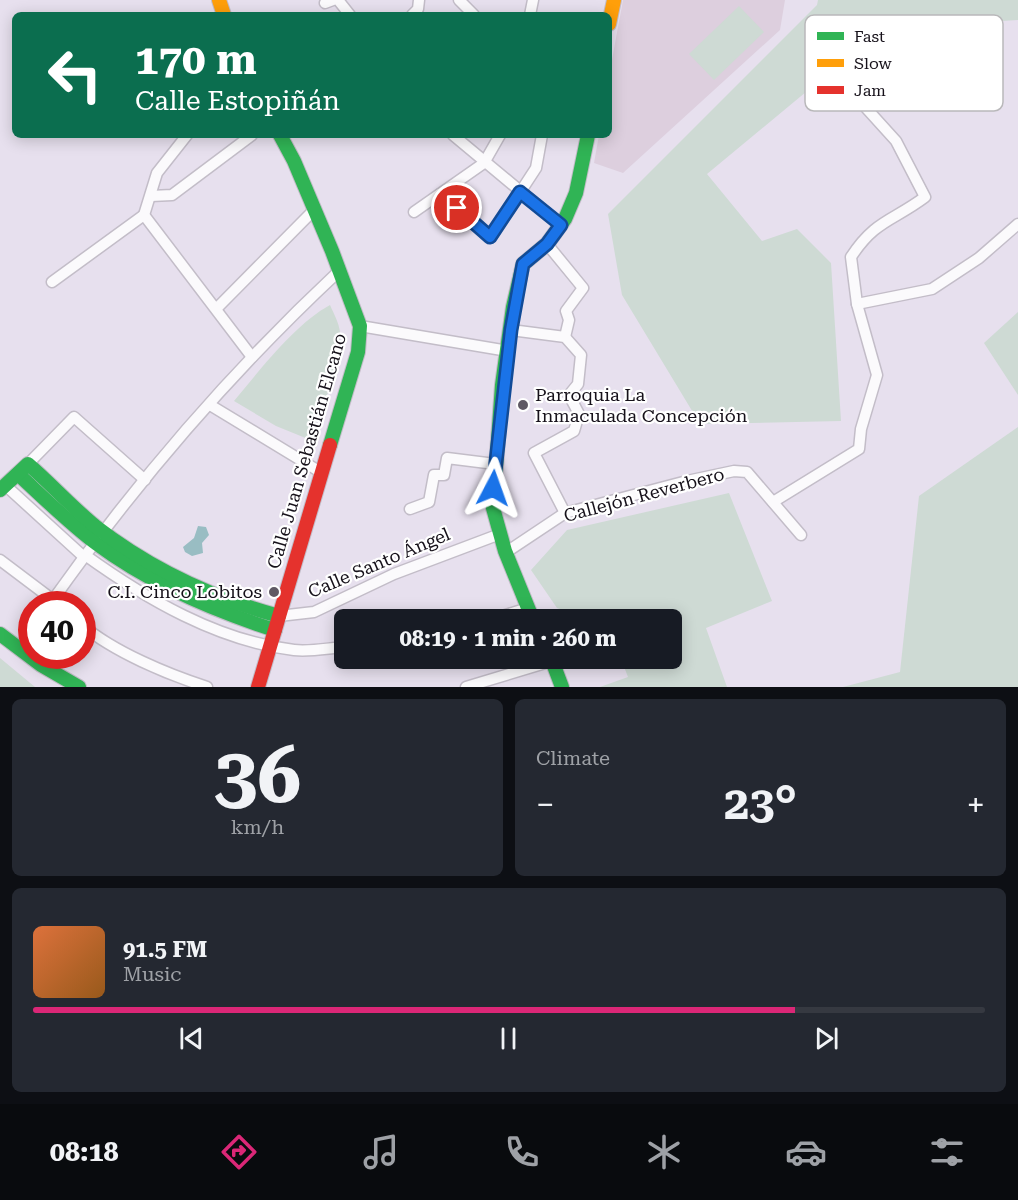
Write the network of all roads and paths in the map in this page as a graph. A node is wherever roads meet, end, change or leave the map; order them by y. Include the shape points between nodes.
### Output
1 (459, 0) edge
2 (471, 12) edge
3 (868, 111) edge
4 (185, 138) edge
5 (248, 138) edge
6 (282, 138) edge
7 (456, 138) edge
8 (498, 138) edge
9 (541, 138) edge
10 (587, 138) edge
11 (484, 163) junction
12 (520, 192) junction
13 (440, 194) junction
14 (152, 196) junction
15 (314, 210) junction
16 (414, 212) dead end
17 (144, 215) junction
18 (1018, 224) edge
19 (561, 225) junction
20 (547, 244) junction
21 (338, 272) junction
22 (52, 282) dead end
23 (858, 304) junction
24 (217, 308) junction
25 (360, 326) junction
26 (511, 330) junction
27 (565, 337) junction
28 (508, 351) junction
29 (252, 357) junction
30 (210, 405) junction
31 (495, 464) junction
32 (23, 469) junction
33 (322, 473) junction
34 (145, 480) junction
35 (3, 488) edge
36 (773, 502) junction
37 (410, 509) dead end
38 (565, 513) junction
39 (500, 534) junction
40 (801, 535) dead end
41 (100, 538) junction
42 (505, 553) junction
43 (85, 556) junction
44 (0, 560) edge
45 (39, 591) edge
46 (62, 591) edge
47 (528, 609) edge
48 (277, 623) junction
49 (0, 634) edge
50 (96, 636) edge
51 (270, 646) junction
52 (334, 648) edge
53 (18, 649) edge
54 (50, 669) edge
55 (523, 669) edge
56 (555, 669) edge
57 (79, 687) edge
58 (207, 687) edge
59 (258, 687) edge
60 (466, 687) edge
61 (562, 687) edge

1 - 2 street
3 - 23 street via 896,141 925,197 883,220 850,257
4 - 14 street via 157,173
5 - 14 street via 172,195
6 - 15 street, Calle Juan Sebastián Elcano
7 - 11 street
8 - 11 street
9 - 12 street via 536,168
10 - 19 street via 576,200
11 - 12 street
11 - 13 street
12 - 13 street via 490,237
12 - 19 street
13 - 16 street
14 - 17 street
15 - 21 street, Calle Juan Sebastián Elcano
15 - 24 street
17 - 22 street
17 - 24 street
18 - 23 street via 979,258 932,289
19 - 20 street
20 - 26 street via 523,264
20 - 27 street via 584,288 566,311 569,320
21 - 25 street, Calle Juan Sebastián Elcano
21 - 29 street
23 - 36 street via 877,375 859,449
24 - 29 street
25 - 28 street
25 - 33 street, Calle Juan Sebastián Elcano via 358,352
26 - 27 street
26 - 28 street
27 - 38 street via 581,355 578,384 569,395 579,414 574,431 534,453
28 - 31 street
29 - 30 street
30 - 33 street
30 - 34 street
31 - 37 street via 447,458 444,475 435,475 429,502
31 - 39 street via 493,506
32 - 34 street via 74,417
32 - 35 street
32 - 41 street, Calle Santo Ángel
33 - 48 street, Calle Juan Sebastián Elcano
34 - 41 street
35 - 43 street
36 - 38 street, Callejón Reverbero via 747,472 734,471
36 - 40 street, Callejón Reverbero
38 - 42 street, Callejón Reverbero
39 - 42 street
39 - 48 street, Calle Santo Ángel via 394,574 314,612
41 - 43 street
41 - 48 street, Calle Santo Ángel via 161,585 209,607
42 - 47 street
43 - 46 street
43 - 51 street via 152,600
44 - 45 street
48 - 51 street, Calle Juan Sebastián Elcano
49 - 53 street
50 - 58 street
51 - 52 street via 297,651
51 - 59 street, Calle Juan Sebastián Elcano
54 - 57 street
55 - 60 street
56 - 61 street

